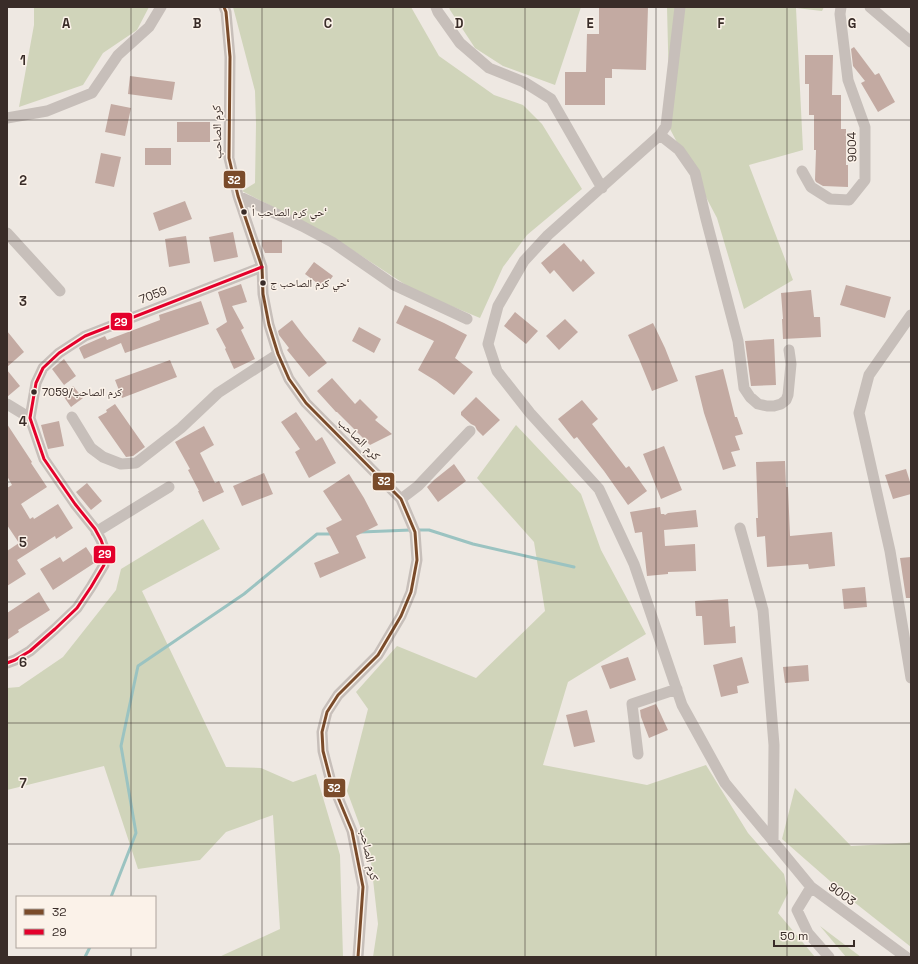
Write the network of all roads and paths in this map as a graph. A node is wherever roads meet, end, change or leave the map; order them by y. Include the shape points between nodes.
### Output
1 (161, 7) edge
2 (224, 7) edge
3 (436, 7) edge
4 (680, 7) edge
5 (841, 7) edge
6 (870, 7) edge
7 (911, 42) edge
8 (7, 118) edge
9 (660, 135) junction
10 (802, 171) dead end
11 (602, 188) junction
12 (238, 196) junction
13 (7, 233) edge
14 (262, 267) junction
15 (60, 291) dead end
16 (911, 315) edge
17 (467, 319) dead end
18 (789, 350) dead end
19 (278, 354) junction
20 (7, 404) edge
21 (72, 417) dead end
22 (30, 418) junction
23 (470, 431) dead end
24 (169, 487) dead end
25 (401, 499) junction
26 (740, 528) dead end
27 (96, 532) junction
28 (7, 663) edge
29 (911, 678) edge
30 (677, 689) junction
31 (638, 754) dead end
32 (772, 842) junction
33 (811, 887) junction
34 (358, 957) edge
35 (829, 957) edge
36 (906, 957) edge

1 - 8 street via 149,27 118,55 92,93 47,111
2 - 12 street, كرم الصاحب via 230,57 228,158
3 - 11 street via 460,43 489,68 524,82 551,99
4 - 9 street via 666,126
5 - 10 street, 9004 via 848,80 865,127 865,180 848,200 830,200 811,187
6 - 7 street
9 - 11 street
9 - 18 street via 679,150 696,174 738,341 744,388 758,404 774,406 786,400 791,364
11 - 30 street via 548,235 524,261 498,306 488,344 497,371 530,413 599,489 634,564
12 - 14 street, كرم الصاحب
12 - 17 street via 332,242 394,285
13 - 15 street
14 - 19 street, كرم الصاحب via 269,325
14 - 22 street, 7059 via 85,336 66,348 43,368 36,383
16 - 29 street via 869,375 858,413 890,551
19 - 21 street via 218,393 181,428 136,463 121,464 103,457 91,448
19 - 25 street, كرم الصاحب via 289,378 306,403
20 - 22 street
22 - 27 street via 44,459
23 - 25 street via 418,486
24 - 27 street
25 - 34 street, كرم الصاحب via 416,532 417,560 412,592 378,655 338,695 327,712 322,732 323,752 330,778 352,831 363,887
26 - 32 street via 763,610 774,745
27 - 28 street via 105,551 104,565 91,587 76,608 55,629 30,650
30 - 31 street via 632,704
30 - 32 street via 682,705 725,783
32 - 33 street
33 - 35 street, 9003 via 797,910 808,933
33 - 36 street, 9003

